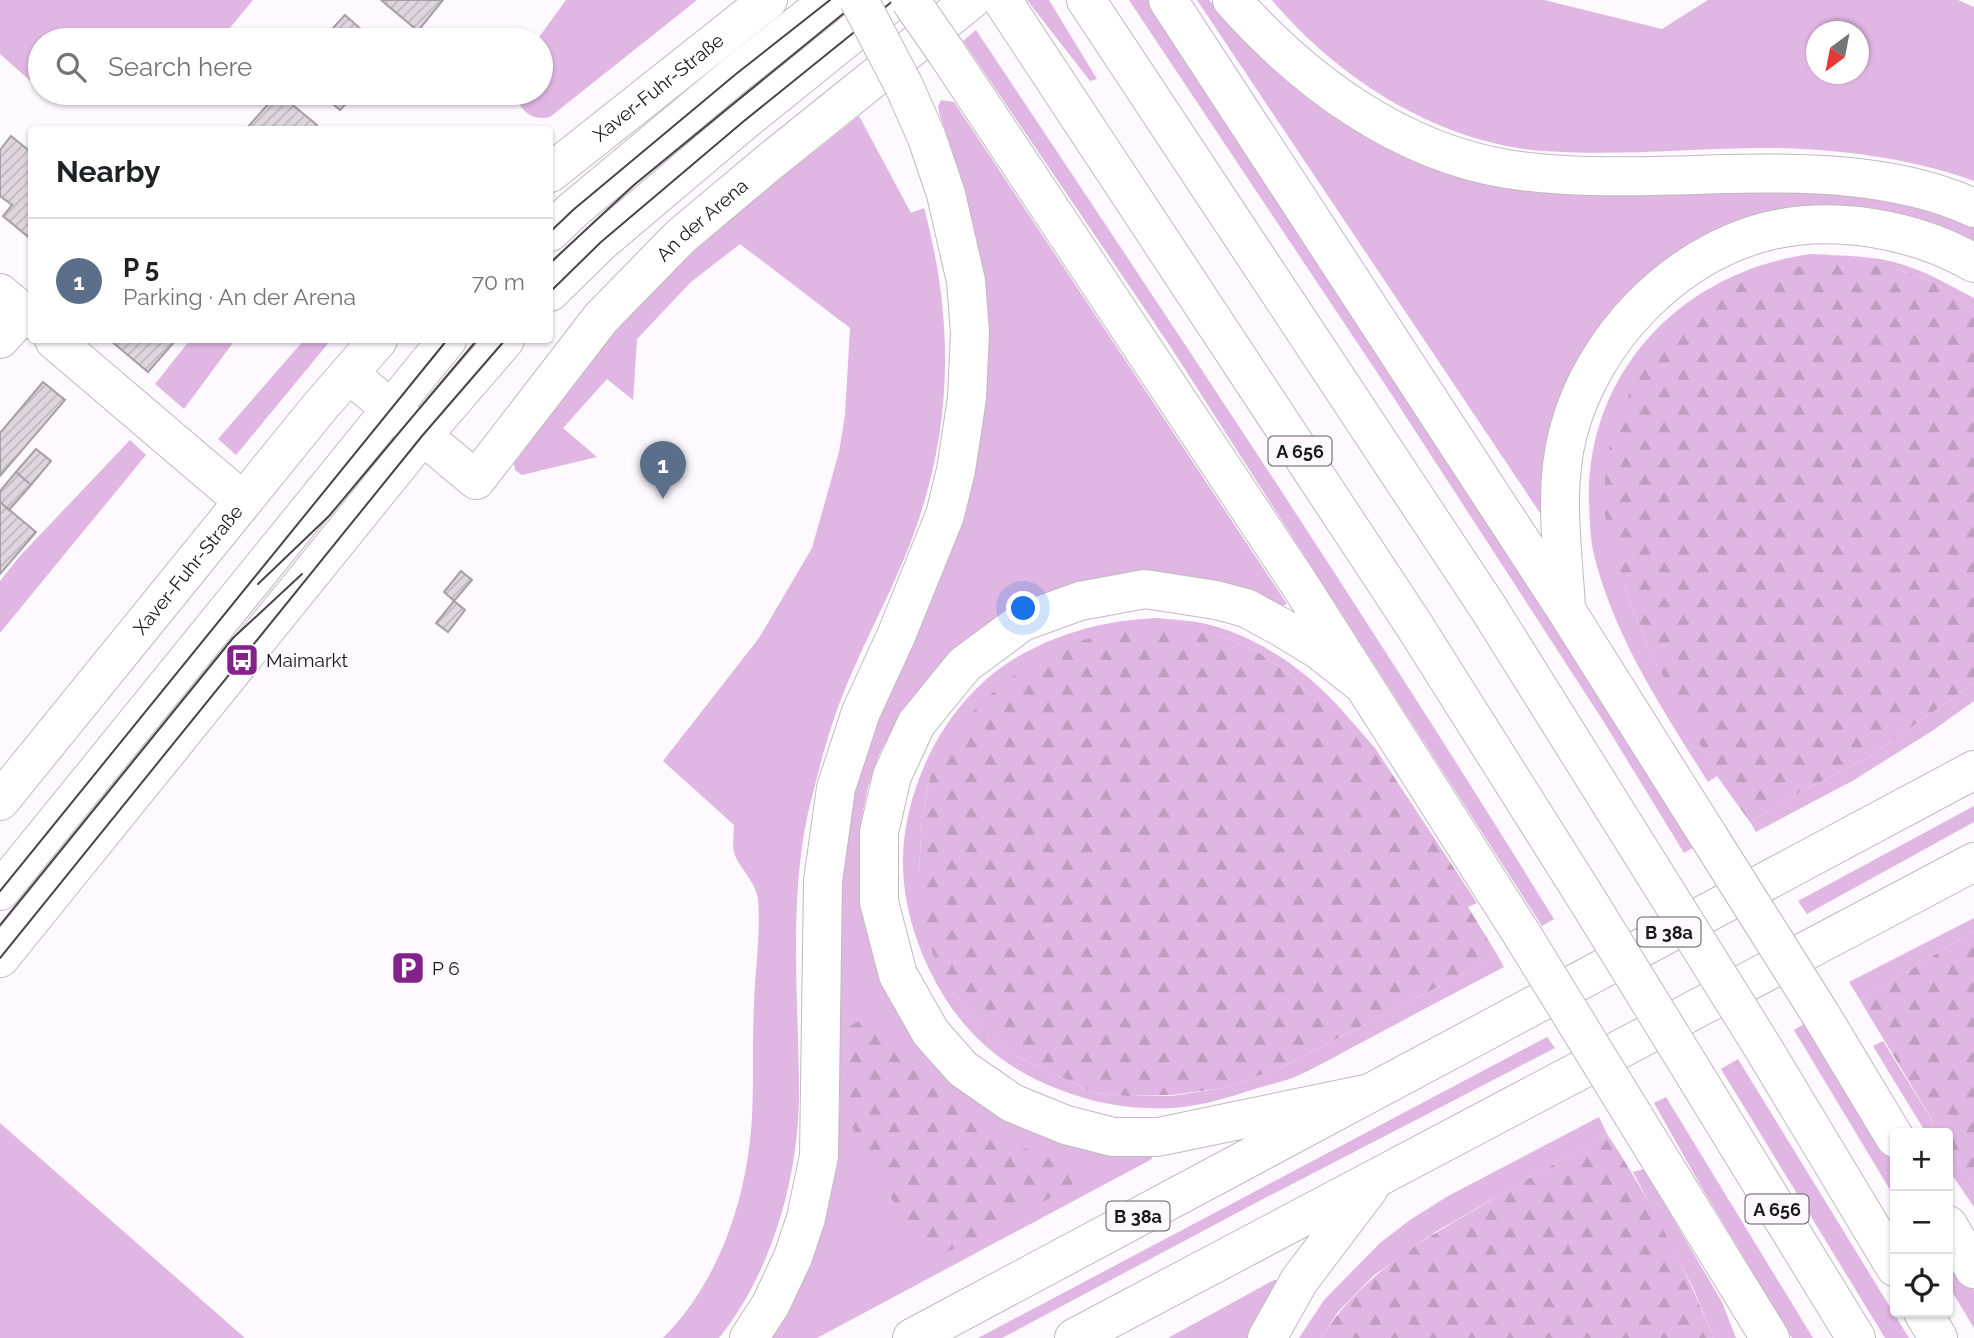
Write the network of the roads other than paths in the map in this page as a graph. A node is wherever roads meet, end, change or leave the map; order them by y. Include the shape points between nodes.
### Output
1 (768, 0) edge
2 (830, 0) edge
3 (859, 0) edge
4 (894, 0) edge
5 (910, 0) edge
6 (1086, 0) edge
7 (1168, 0) edge
8 (1232, 0) edge
9 (993, 1) edge
10 (553, 171) edge
11 (1974, 208) edge
12 (553, 229) edge
13 (1974, 263) edge
14 (553, 289) edge
15 (58, 343) edge
16 (375, 343) edge
17 (444, 343) edge
18 (502, 343) edge
19 (349, 374) junction
20 (390, 408) junction
21 (422, 436) junction
22 (243, 501) junction
23 (1566, 610) junction
24 (1362, 684) junction
25 (1974, 770) edge
26 (0, 801) edge
27 (1974, 862) edge
28 (0, 891) edge
29 (0, 958) edge
30 (1365, 1094) junction
31 (1890, 1130) edge
32 (1376, 1180) junction
33 (1953, 1224) edge
34 (1953, 1233) edge
35 (1974, 1246) edge
36 (1890, 1259) edge
37 (1974, 1269) edge
38 (1926, 1317) edge
39 (749, 1338) edge
40 (912, 1338) edge
41 (1074, 1338) edge
42 (1266, 1338) edge
43 (1770, 1338) edge
44 (1856, 1338) edge
45 (1938, 1338) edge

1 - 10 main road, Xaver-Fuhr-Straße
2 - 12 main road
3 - 39 main road, bridge via 904,86 946,194 966,281 970,332 967,398 945,515 861,712 836,788 823,881 819,1156 793,1256
4 - 14 main road via 601,242
5 - 24 main road, bridge
6 - 36 main road, bridge via 1489,609
7 - 23 main road
8 - 11 main road via 1307,75 1376,119 1451,155 1506,169 1560,173 1838,176 1896,185
9 - 21 main road, An der Arena via 766,164 680,237 601,318 476,480
9 - 44 main road, A 656, bridge via 1407,614
13 - 23 main road via 1909,235 1801,226 1736,242 1664,286 1602,354 1567,434 1560,479
15 - 22 main road
16 - 19 main road, Xaver-Fuhr-Straße
17 - 20 main road
18 - 21 main road
19 - 20 main road
19 - 22 main road, Xaver-Fuhr-Straße
20 - 21 main road
20 - 28 main road
21 - 29 main road
22 - 26 main road, Xaver-Fuhr-Straße
23 - 31 main road, bridge
24 - 30 main road via 1281,627 1246,608 1216,600 1145,589 1080,601 1022,622 964,665 916,724 892,776 879,832 878,902 898,975 931,1033 963,1069 1012,1103 1066,1125 1113,1137 1158,1137
24 - 43 main road, bridge
25 - 30 main road, B 38a
27 - 32 main road
30 - 40 main road, B 38a
32 - 41 main road
32 - 42 main road via 1299,1281
33 - 35 main road
34 - 37 main road
38 - 45 main road

